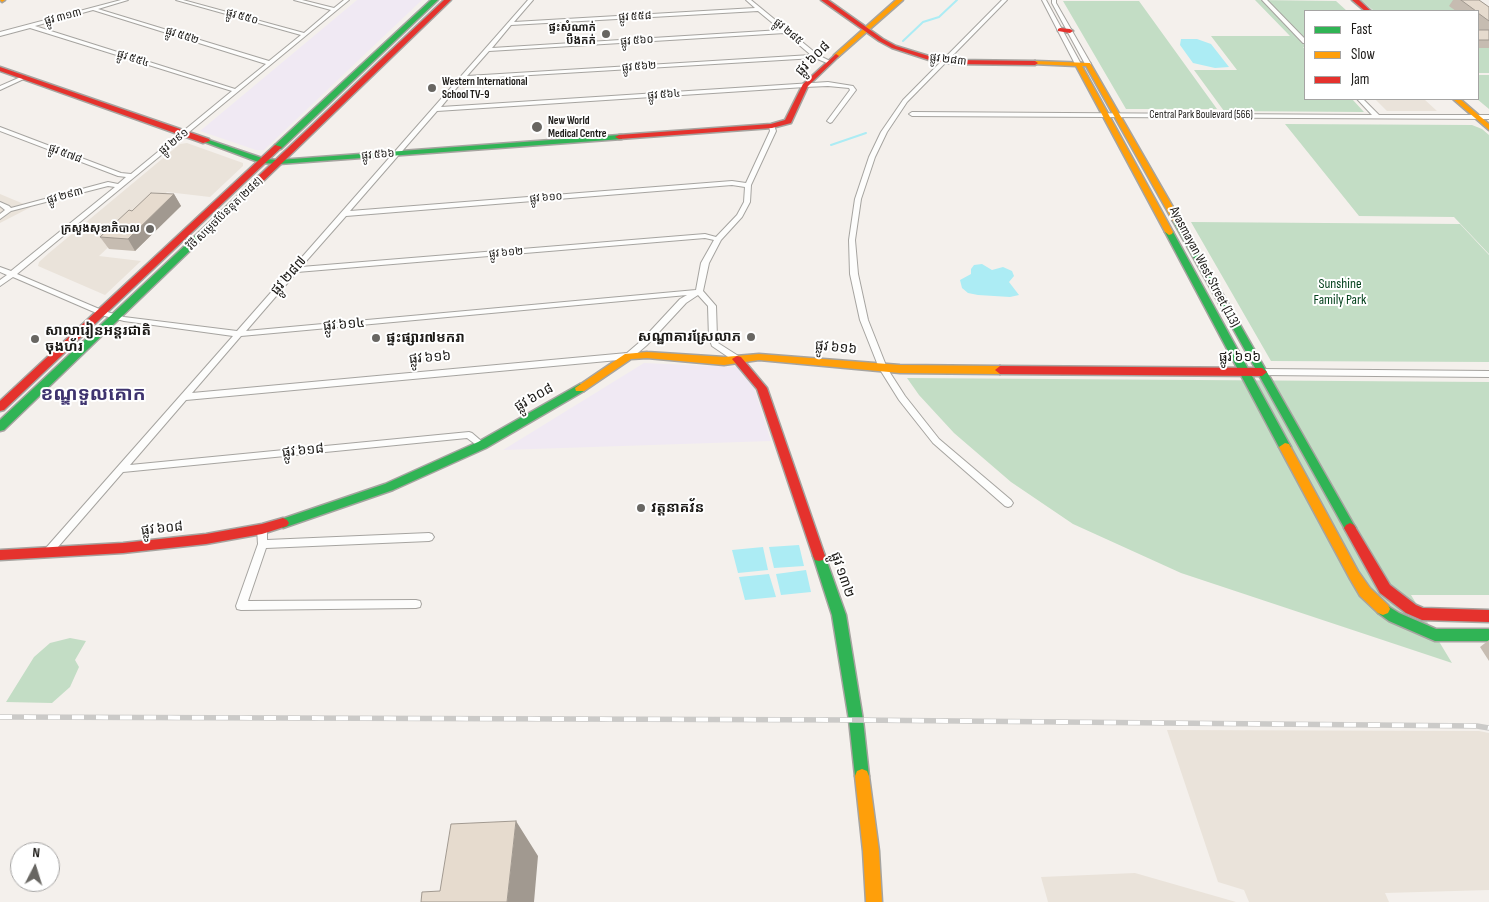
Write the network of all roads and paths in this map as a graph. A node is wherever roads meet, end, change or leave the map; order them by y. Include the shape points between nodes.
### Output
1 (126, 0) edge
2 (178, 0) edge
3 (296, 0) edge
4 (348, 0) edge
5 (435, 0) edge
6 (448, 0) edge
7 (530, 0) edge
8 (535, 0) edge
9 (748, 0) edge
10 (824, 0) edge
11 (900, 0) edge
12 (1005, 0) edge
13 (1044, 0) edge
14 (1054, 0) edge
15 (1264, 0) edge
16 (1346, 0) edge
17 (1355, 0) edge
18 (93, 9) junction
19 (760, 9) junction
20 (335, 10) junction
21 (1357, 10) edge
22 (1367, 10) edge
23 (510, 24) junction
24 (30, 26) junction
25 (866, 30) junction
26 (1065, 30) junction
27 (787, 31) junction
28 (0, 34) edge
29 (305, 35) junction
30 (1304, 41) edge
31 (487, 50) junction
32 (816, 56) junction
33 (944, 61) junction
34 (829, 62) junction
35 (270, 63) junction
36 (1083, 64) junction
37 (0, 69) edge
38 (25, 77) junction
39 (462, 78) junction
40 (806, 85) junction
41 (0, 88) edge
42 (236, 92) junction
43 (1361, 100) edge
44 (1457, 100) edge
45 (1468, 100) edge
46 (320, 108) junction
47 (334, 110) junction
48 (435, 110) junction
49 (912, 114) dead end
50 (1111, 115) junction
51 (1378, 116) junction
52 (1476, 117) junction
53 (1489, 120) edge
54 (830, 121) dead end
55 (772, 126) junction
56 (0, 129) edge
57 (185, 133) junction
58 (396, 154) junction
59 (1126, 154) junction
60 (1139, 154) junction
61 (264, 161) junction
62 (279, 162) junction
63 (120, 175) junction
64 (132, 176) junction
65 (108, 184) junction
66 (748, 185) junction
67 (120, 186) junction
68 (0, 204) edge
69 (9, 210) junction
70 (343, 214) junction
71 (0, 217) edge
72 (183, 237) junction
73 (199, 239) junction
74 (718, 239) junction
75 (1184, 260) junction
76 (1198, 260) junction
77 (0, 270) edge
78 (294, 270) junction
79 (12, 275) junction
80 (0, 284) edge
81 (699, 292) junction
82 (101, 313) junction
83 (117, 317) junction
84 (238, 334) junction
85 (629, 356) junction
86 (736, 359) junction
87 (884, 368) junction
88 (1244, 372) junction
89 (1262, 372) junction
90 (1489, 374) edge
91 (183, 397) junction
92 (0, 407) edge
93 (0, 427) edge
94 (482, 445) junction
95 (121, 469) junction
96 (1301, 478) junction
97 (1321, 478) junction
98 (1008, 503) dead end
99 (262, 528) junction
100 (429, 537) dead end
101 (264, 544) junction
102 (48, 552) junction
103 (0, 555) edge
104 (416, 604) dead end
105 (1489, 616) edge
106 (1489, 636) edge
107 (874, 902) edge

1 - 18 street, ផ្លូវ ៣១៣
2 - 29 street, ផ្លូវ ៥៥០
3 - 20 street
4 - 20 street, ផ្លូវ ២៩១
5 - 46 street, វិថី សម្តេចប៉ែននុត (២៨៩)
6 - 47 street, វិថី សម្តេចប៉ែននុត (២៨៩)
7 - 8 street
7 - 23 street, ផ្លូវ ២៨៧
9 - 19 street, ផ្លូវ ២៨៥
10 - 25 street, ផ្លូវ ២៨៣
11 - 25 street, ផ្លូវ ៦០៨
12 - 33 street
13 - 26 street, Ayasmayan West Street (113)
14 - 26 street, Ayasmayan West Street (113)
15 - 30 street
16 - 21 street
17 - 22 street
18 - 24 street, ផ្លូវ ៣១៣
18 - 35 street, ផ្លូវ ៥៥២
19 - 23 street, ផ្លូវ ៥៥៨
19 - 27 street, ផ្លូវ ២៨៥
20 - 29 street, ផ្លូវ ២៩១
23 - 31 street, ផ្លូវ ២៨៧
24 - 28 street, ផ្លូវ ៣១៣
24 - 42 street, ផ្លូវ ៥៥៤
25 - 33 street, ផ្លូវ ២៨៣ via 894,47
25 - 34 street, ផ្លូវ ៦០៨
26 - 36 street, Ayasmayan West Street (113)
26 - 36 street, Ayasmayan West Street (113)
27 - 31 street, ផ្លូវ ៥៦០
27 - 32 street, ផ្លូវ ២៨៥
29 - 35 street, ផ្លូវ ២៩១
31 - 39 street, ផ្លូវ ២៨៧
32 - 34 street, ផ្លូវ ២៨៥
32 - 39 street, ផ្លូវ ៥៦២
33 - 36 street, ផ្លូវ ២៨៣
33 - 87 street via 905,101 884,132 858,199 852,240 854,274 864,320
34 - 40 street, ផ្លូវ ៦០៨
35 - 42 street, ផ្លូវ ២៩១
36 - 50 street, Ayasmayan West Street (113)
37 - 38 street, ផ្លូវ ៥៦៦
38 - 41 street
38 - 57 street, ផ្លូវ ៥៦៦
39 - 48 street, ផ្លូវ ២៨៧
40 - 48 street, ផ្លូវ ៥៦៤
40 - 54 street, ផ្លូវ ៥៦៤ via 851,86 853,90
40 - 55 street, ផ្លូវ ៦០៨ via 788,121
42 - 57 street, ផ្លូវ ២៩១
43 - 51 street
44 - 52 street
45 - 53 street
46 - 47 street
46 - 61 street, វិថី សម្តេចប៉ែននុត (២៨៩)
47 - 62 street, វិថី សម្តេចប៉ែននុត (២៨៩)
48 - 58 street, ផ្លូវ ២៨៧
49 - 50 street, Central Park Boulevard (566)
50 - 51 street, Central Park Boulevard (566)
50 - 59 street, Ayasmayan West Street (113)
50 - 60 street, Ayasmayan West Street (113)
51 - 52 street, Central Park Boulevard (566)
52 - 53 street
55 - 58 street, ផ្លូវ ៥៦៦
55 - 66 street via 767,147
56 - 63 street, ផ្លូវ ៥៧៨
57 - 61 street, ផ្លូវ ៥៦៦
57 - 64 street, ផ្លូវ ២៩១
58 - 62 street, ផ្លូវ ៥៦៦
58 - 70 street, ផ្លូវ ២៨៧
59 - 60 street
59 - 75 street, Ayasmayan West Street (113)
60 - 76 street, Ayasmayan West Street (113)
61 - 62 street, ផ្លូវ ៥៦៦
61 - 72 street, វិថី សម្តេចប៉ែននុត (២៨៩)
62 - 73 street, វិថី សម្តេចប៉ែននុត (២៨៩)
63 - 64 street, ផ្លូវ ៥៧៨
63 - 65 street
64 - 67 street, ផ្លូវ ២៩១
65 - 67 street, ផ្លូវ ២៩៣
65 - 69 street, ផ្លូវ ២៩៣
66 - 70 street, ផ្លូវ ៦១០ via 732,183
66 - 74 street via 744,210
67 - 79 street, ផ្លូវ ២៩១
68 - 69 street
69 - 71 street
70 - 78 street, ផ្លូវ ២៨៧
72 - 73 street
72 - 82 street, វិថី សម្តេចប៉ែននុត (២៨៩)
73 - 83 street, វិថី សម្តេចប៉ែននុត (២៨៩)
74 - 78 street, ផ្លូវ ៦១២ via 705,236
74 - 81 street via 705,263
75 - 76 street
75 - 88 street, Ayasmayan West Street (113)
76 - 89 street, Ayasmayan West Street (113)
77 - 79 street, ផ្លូវ ៦១៤
78 - 84 street, ផ្លូវ ២៨៧
79 - 80 street, ផ្លូវ ២៩១
79 - 82 street, ផ្លូវ ៦១៤
81 - 84 street, ផ្លូវ ៦១៤
81 - 85 street, ផ្លូវ ៦០៨ via 683,301
81 - 86 street, ផ្លូវ ១៣២ via 712,306 714,344
82 - 83 street, ផ្លូវ ៦១៤
82 - 92 street, វិថី សម្តេចប៉ែននុត (២៨៩)
83 - 84 street, ផ្លូវ ៦១៤
83 - 93 street, វិថី សម្តេចប៉ែននុត (២៨៩)
84 - 91 street, ផ្លូវ ២៨៧
85 - 86 street, ផ្លូវ ៦១៦
85 - 91 street, ផ្លូវ ៦១៦
85 - 94 street, ផ្លូវ ៦០៨
86 - 87 street, ផ្លូវ ៦១៦ via 759,357
86 - 107 street, ផ្លូវ ១៣២ via 762,388 839,615 856,720
87 - 88 street, ផ្លូវ ៦១៦
87 - 98 street via 902,398 936,442
88 - 89 street, ផ្លូវ ៦១៦
88 - 96 street, Ayasmayan West Street (113)
89 - 90 street, ផ្លូវ ៦១៦
89 - 97 street, Ayasmayan West Street (113)
91 - 95 street, ផ្លូវ ២៨៧
94 - 95 street, ផ្លូវ ៦១៨ via 469,435
94 - 99 street, ផ្លូវ ៦០៨ via 389,488
95 - 102 street, ផ្លូវ ២៨៧
96 - 97 street
96 - 106 street, Ayasmayan West Street (113) via 1364,592 1380,607 1423,631
97 - 105 street, Ayasmayan West Street (113) via 1377,578 1390,595 1422,614
99 - 101 street
99 - 102 street, ផ្លូវ ៦០៨ via 206,539
100 - 101 street
101 - 104 street via 241,606
102 - 103 street, ផ្លូវ ៦០៨

